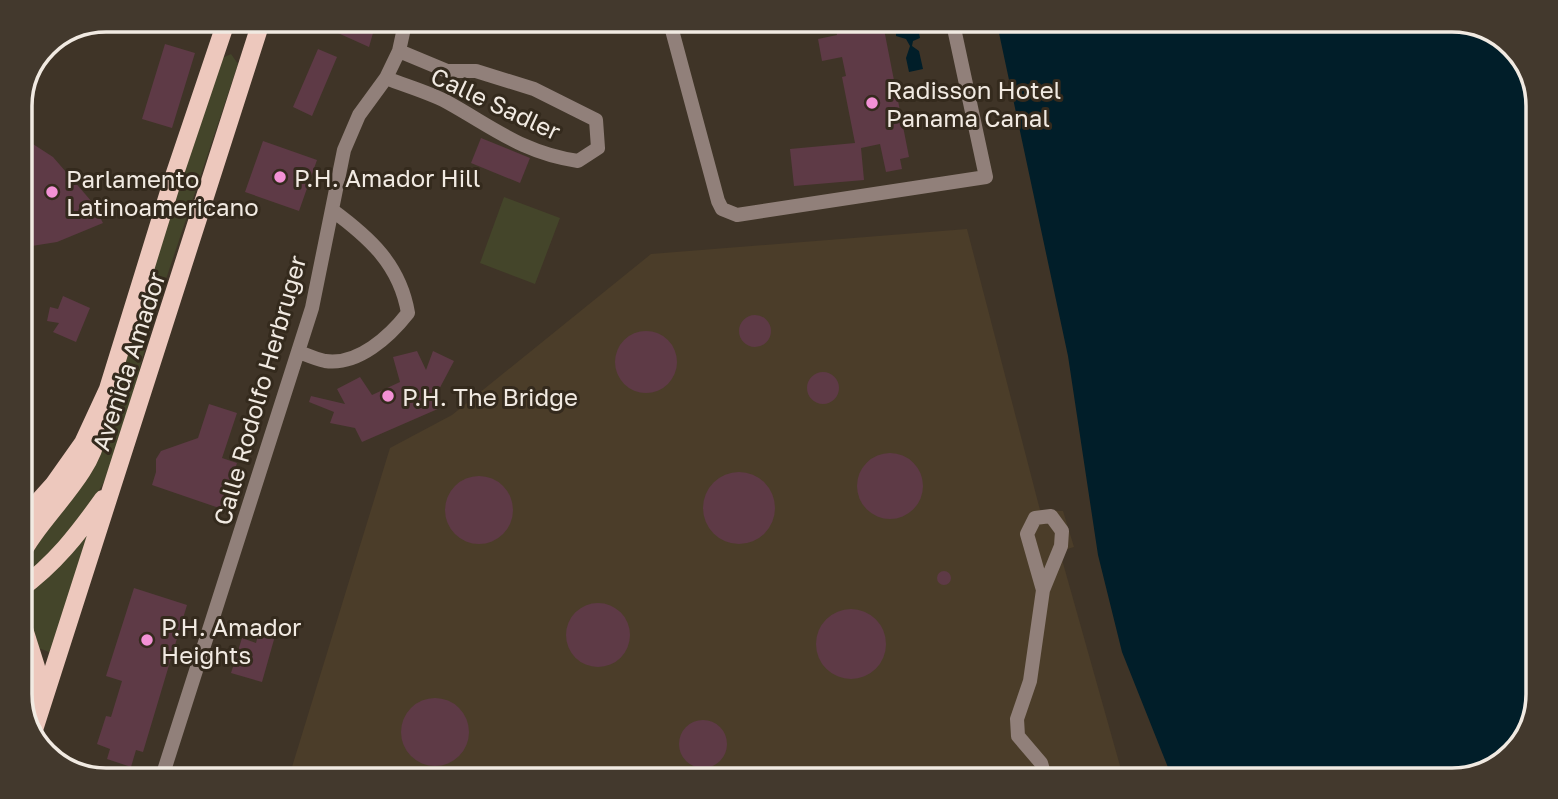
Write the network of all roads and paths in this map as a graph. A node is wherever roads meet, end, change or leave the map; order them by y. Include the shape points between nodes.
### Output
1 (223, 32) edge
2 (258, 32) edge
3 (403, 32) edge
4 (673, 32) edge
5 (955, 32) edge
6 (399, 51) junction
7 (386, 78) junction
8 (332, 210) junction
9 (299, 352) junction
10 (99, 410) junction
11 (115, 481) junction
12 (32, 509) edge
13 (32, 537) edge
14 (32, 581) edge
15 (1043, 590) dead end
16 (32, 654) edge
17 (34, 712) edge
18 (36, 720) edge
19 (165, 768) edge
20 (1042, 768) edge

1 - 10 main road, Avenida Amador
2 - 11 main road, Avenida Amador
3 - 6 street, Calle Rodolfo Herbruger
4 - 5 street via 722,209 737,215 986,177
6 - 7 street, Calle Rodolfo Herbruger
6 - 7 street, Calle Sadler via 447,71 476,71 568,103 596,120 598,148 579,161 546,156 486,128 445,102
7 - 8 street, Calle Rodolfo Herbruger via 359,115 344,150
8 - 9 street, Calle Rodolfo Herbruger
8 - 9 street via 364,233 390,263 404,288 408,313 391,334 365,353 327,362
9 - 19 street, Calle Rodolfo Herbruger
10 - 12 main road via 83,443
10 - 13 main road via 96,442
11 - 14 main road via 73,541
11 - 18 main road, Avenida Amador
15 - 20 street via 1030,681 1017,719 1018,736
16 - 17 main road, Avenida Amador via 36,667

